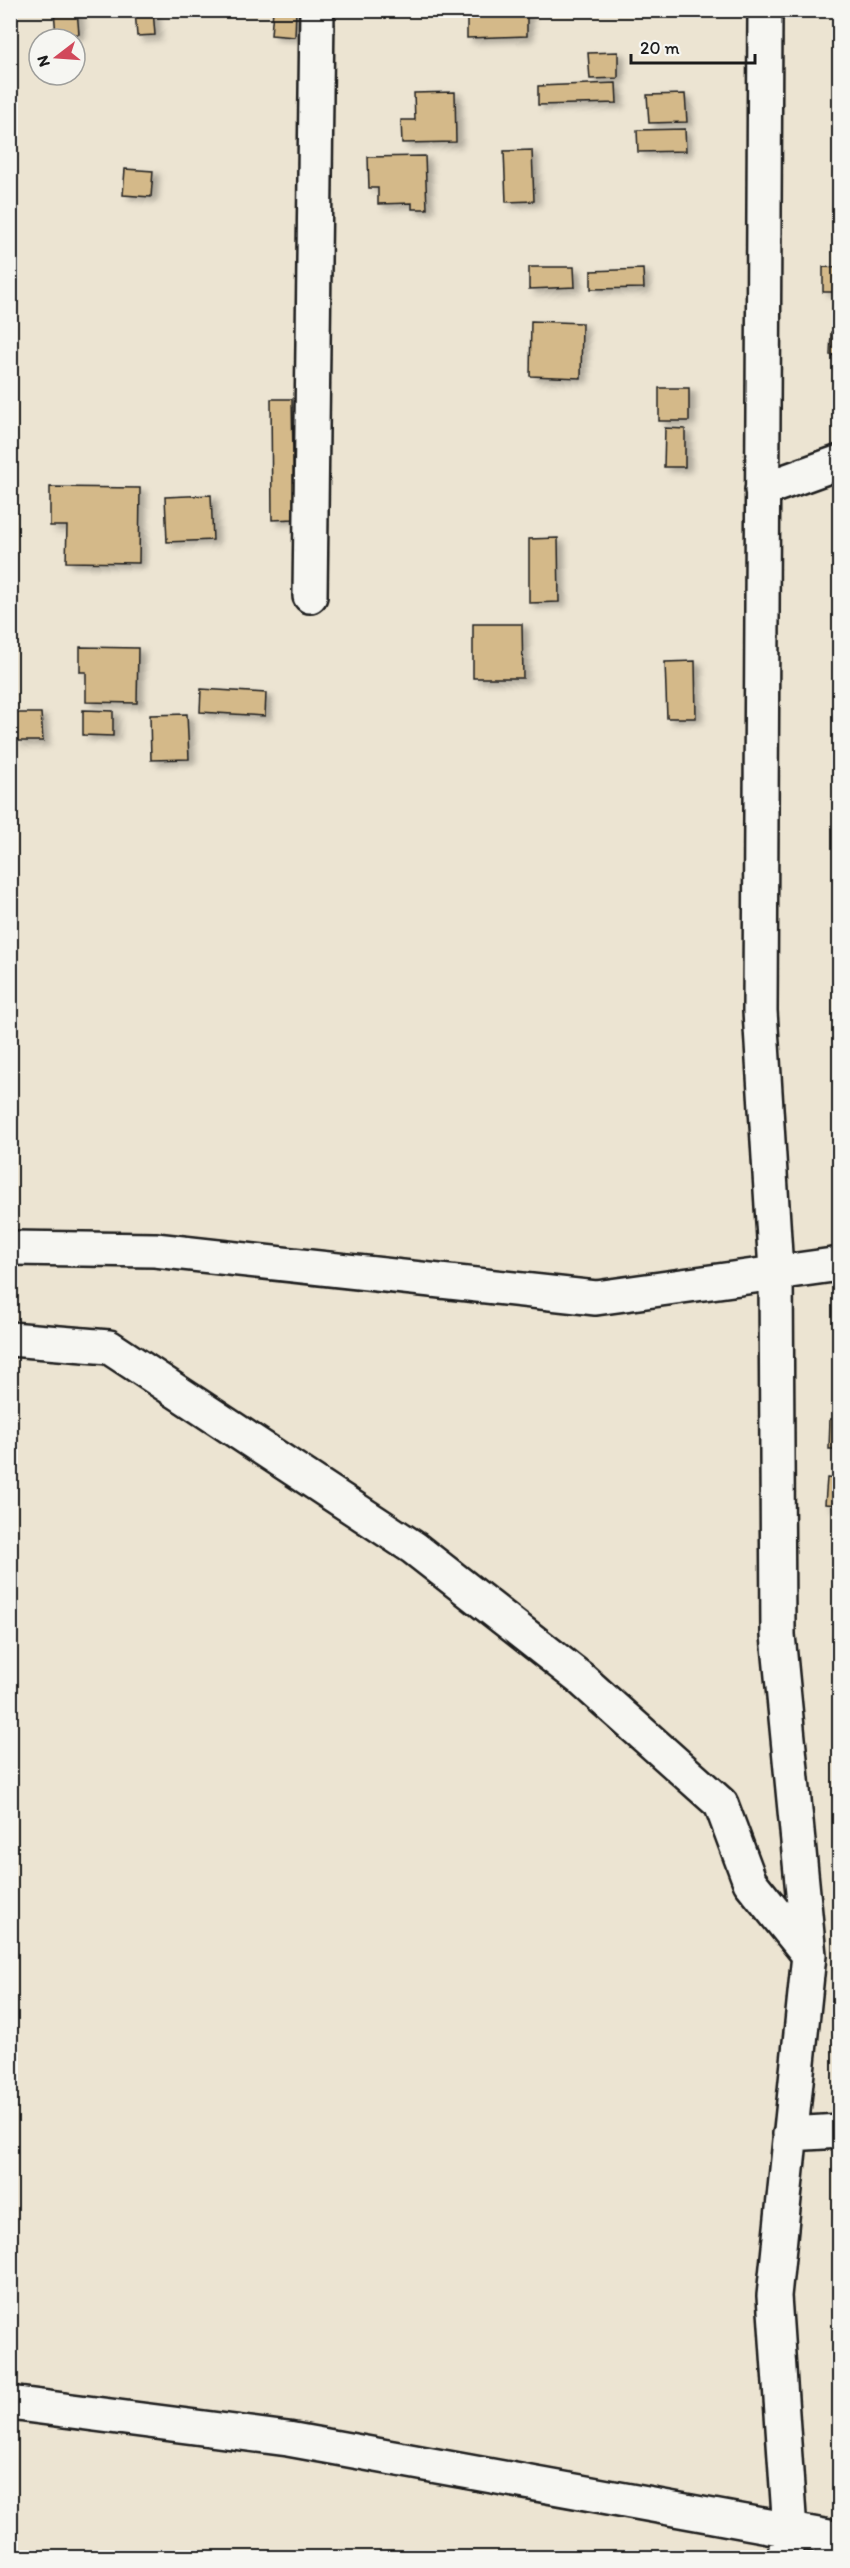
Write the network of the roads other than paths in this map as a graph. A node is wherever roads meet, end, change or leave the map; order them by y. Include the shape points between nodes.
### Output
1 (317, 10) edge
2 (765, 10) edge
3 (840, 462) edge
4 (762, 490) junction
5 (310, 596) dead end
6 (10, 1248) edge
7 (840, 1264) edge
8 (776, 1271) junction
9 (10, 1339) edge
10 (809, 1955) junction
11 (840, 2131) edge
12 (790, 2134) junction
13 (10, 2403) edge
14 (840, 2539) edge
15 (787, 2544) edge

1 - 5 street
2 - 4 street
3 - 4 street
4 - 8 street via 760,1011
6 - 8 street via 155,1250 596,1298
7 - 8 street
8 - 10 street via 778,1635
9 - 10 street via 109,1347 414,1548 580,1678 721,1803 750,1882
10 - 12 street
11 - 12 street
12 - 15 street via 774,2296
13 - 15 street via 288,2439
14 - 15 street

